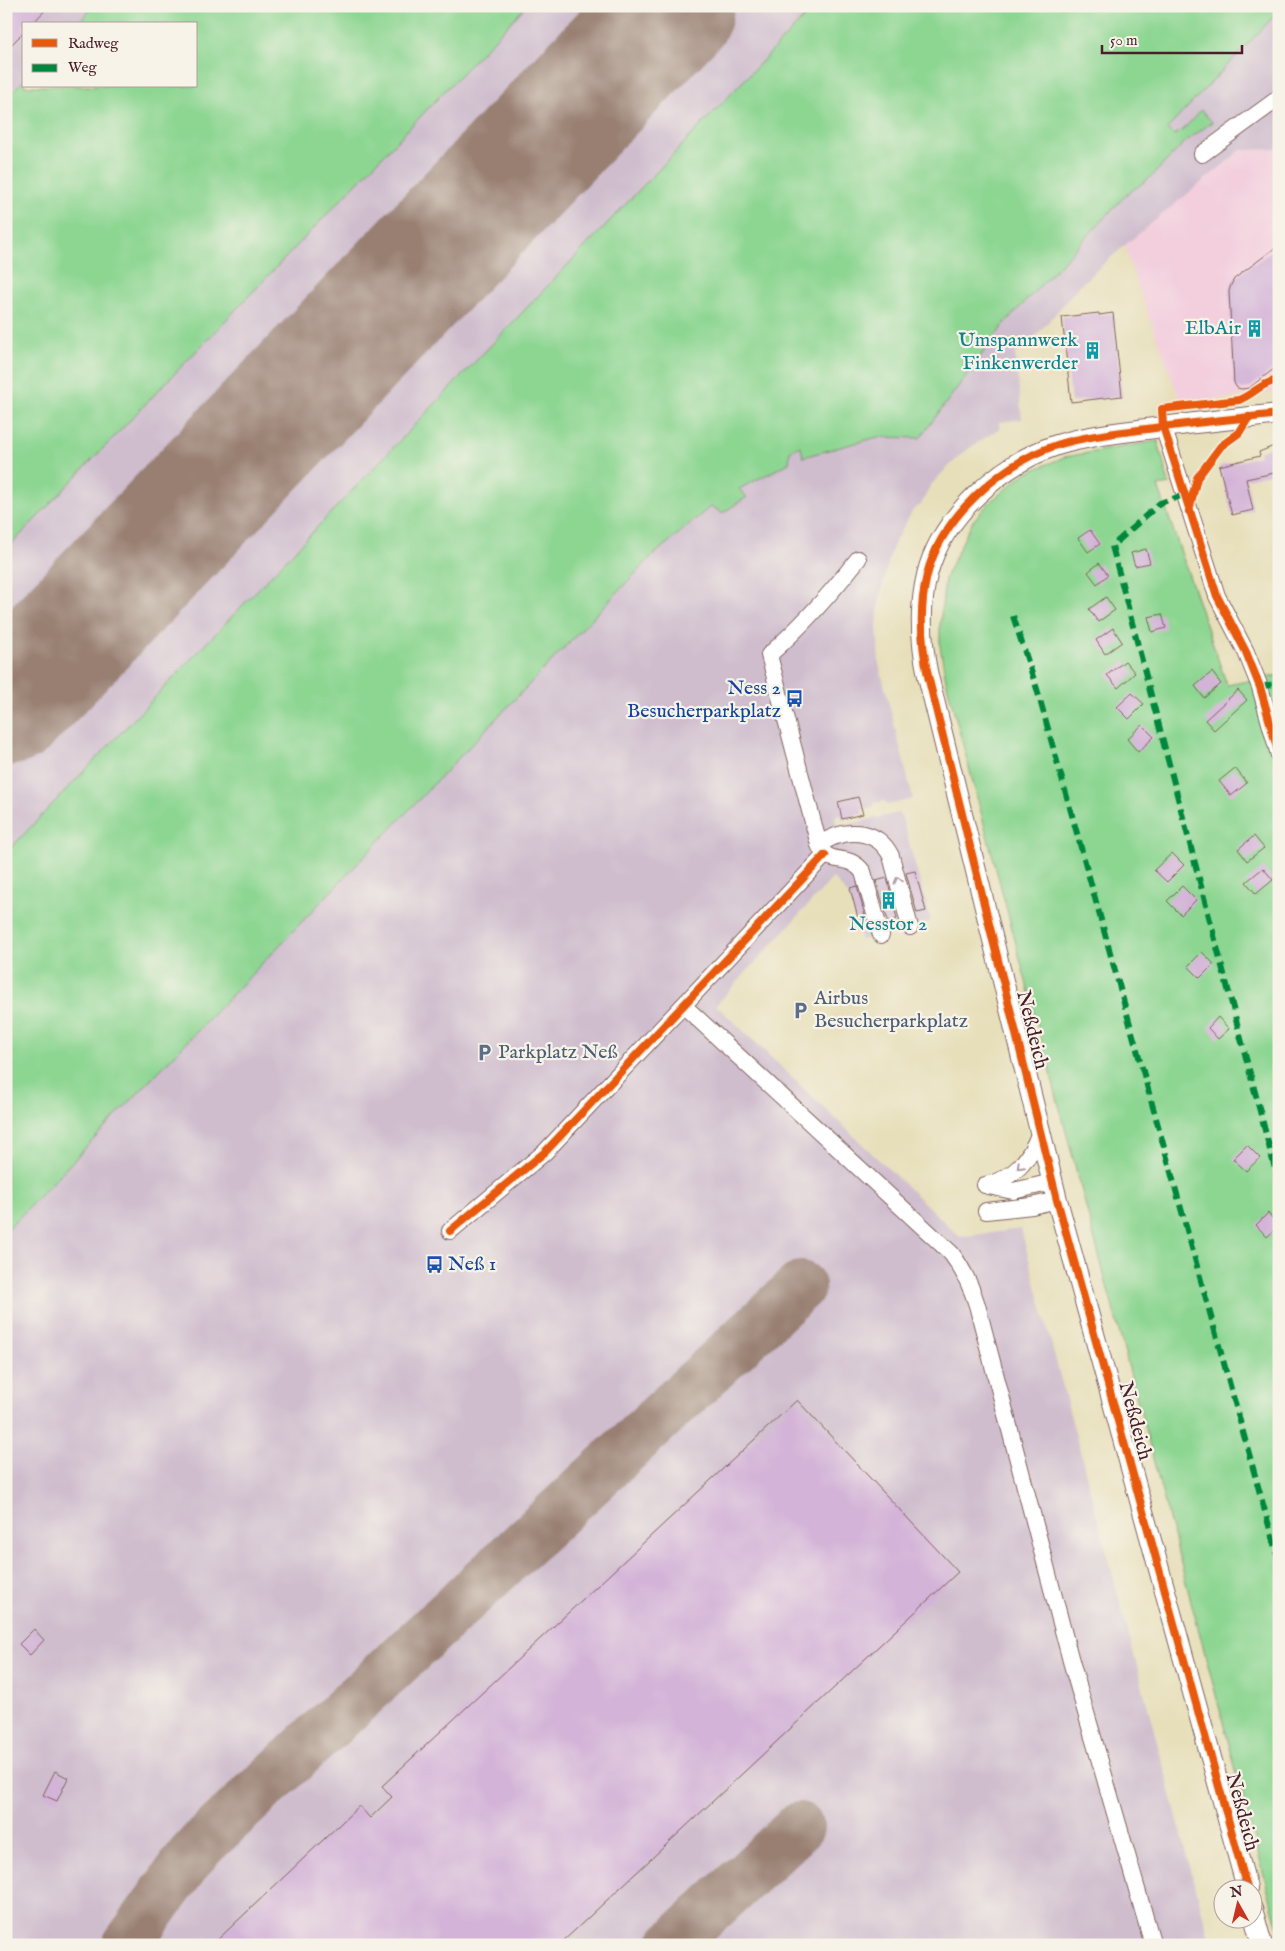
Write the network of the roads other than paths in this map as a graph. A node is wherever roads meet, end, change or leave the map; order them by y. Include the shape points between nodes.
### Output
1 (1279, 98) edge
2 (1202, 154) dead end
3 (1279, 414) edge
4 (1163, 426) junction
5 (858, 559) dead end
6 (1279, 755) edge
7 (822, 850) junction
8 (910, 927) dead end
9 (881, 935) dead end
10 (684, 1006) junction
11 (1040, 1132) junction
12 (1055, 1191) junction
13 (986, 1211) dead end
14 (450, 1231) dead end
15 (1244, 1878) edge
16 (1257, 1928) edge
17 (1153, 1945) edge
18 (1262, 1945) edge

1 - 2 street
3 - 4 street, Neßdeich
4 - 6 street via 1217,596 1260,687
4 - 11 street, Neßdeich via 1084,438 1056,446 1013,466 982,490 959,514 935,552 924,592 922,636 928,676
5 - 7 street via 800,628 769,655
8 -> 7 street via 886,846 871,836 850,833 827,839
7 - 9 street via 831,859 851,861 859,866
7 - 10 street
10 - 14 street via 545,1152
10 - 17 street via 951,1253 972,1288 1069,1651
11 - 12 street, Neßdeich
11 -> 12 street via 1022,1166 1002,1180 986,1185 1013,1191
12 - 13 street via 1032,1206
12 - 15 street, Neßdeich
16 - 18 street

